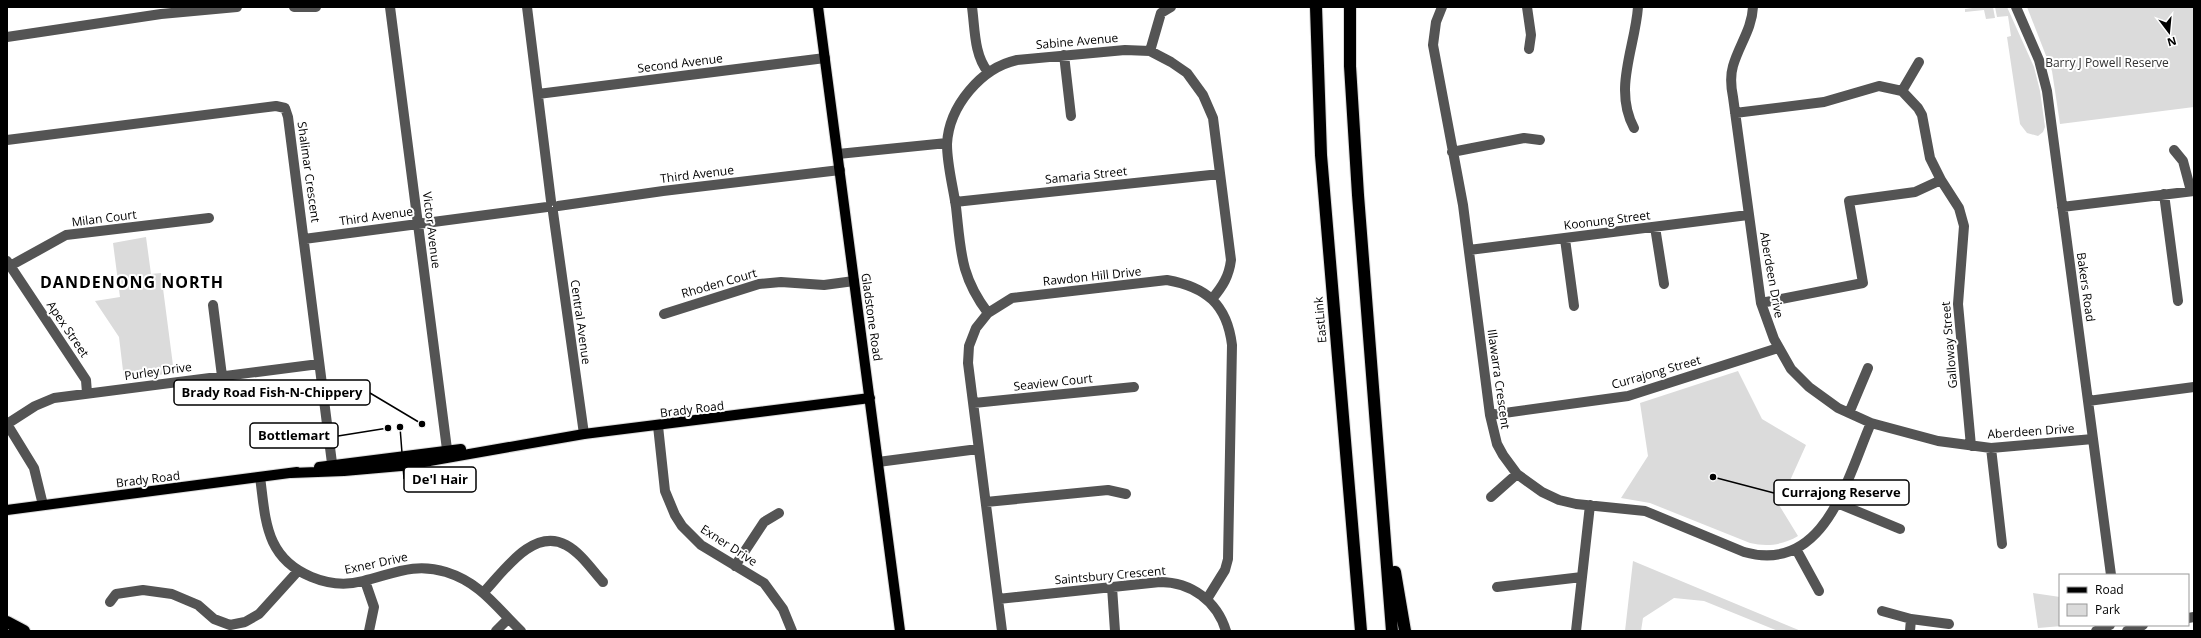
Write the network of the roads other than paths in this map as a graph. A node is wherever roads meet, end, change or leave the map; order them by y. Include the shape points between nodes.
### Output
1 (237, 7) edge
2 (294, 7) edge
3 (316, 7) edge
4 (390, 7) edge
5 (526, 7) edge
6 (818, 7) edge
7 (972, 7) edge
8 (1171, 7) edge
9 (1316, 7) edge
10 (1350, 7) edge
11 (1442, 7) edge
12 (1527, 7) edge
13 (1638, 7) edge
14 (1753, 7) edge
15 (2016, 7) edge
16 (7, 37) edge
17 (1529, 49) dead end
18 (1150, 51) junction
19 (1064, 55) junction
20 (825, 58) junction
21 (1919, 62) dead end
22 (988, 72) junction
23 (1902, 91) junction
24 (538, 94) junction
25 (1735, 113) junction
26 (1071, 116) dead end
27 (1634, 128) dead end
28 (7, 140) edge
29 (1540, 140) dead end
30 (947, 143) junction
31 (2174, 150) dead end
32 (1452, 152) junction
33 (838, 154) junction
34 (840, 170) junction
35 (1220, 174) junction
36 (1940, 180) junction
37 (2192, 191) edge
38 (2164, 194) junction
39 (955, 202) junction
40 (552, 207) junction
41 (2062, 207) junction
42 (1748, 215) junction
43 (209, 218) dead end
44 (418, 224) junction
45 (1655, 227) junction
46 (304, 239) junction
47 (1565, 239) junction
48 (1469, 250) junction
49 (9, 264) edge
50 (854, 281) junction
51 (1664, 284) dead end
52 (1212, 299) junction
53 (2178, 301) dead end
54 (1761, 303) junction
55 (213, 305) dead end
56 (1574, 306) dead end
57 (988, 313) junction
58 (664, 314) dead end
59 (1778, 348) junction
60 (319, 364) junction
61 (1868, 368) dead end
62 (222, 376) junction
63 (1134, 387) dead end
64 (2194, 387) edge
65 (87, 393) junction
66 (870, 398) junction
67 (2088, 401) junction
68 (974, 403) junction
69 (1849, 413) junction
70 (1490, 415) junction
71 (1871, 422) junction
72 (7, 424) edge
73 (658, 426) junction
74 (584, 434) junction
75 (2093, 439) junction
76 (1971, 446) junction
77 (1991, 448) junction
78 (978, 449) junction
79 (447, 453) junction
80 (878, 462) junction
81 (333, 468) junction
82 (1517, 474) junction
83 (260, 477) junction
84 (1126, 494) dead end
85 (1491, 497) dead end
86 (986, 502) junction
87 (1837, 503) junction
88 (44, 505) junction
89 (1590, 505) junction
90 (7, 510) edge
91 (1384, 512) junction
92 (779, 513) dead end
93 (1900, 529) dead end
94 (2002, 544) dead end
95 (1796, 549) junction
96 (735, 566) junction
97 (298, 571) junction
98 (2111, 574) edge
99 (1582, 577) junction
100 (1356, 580) junction
101 (365, 581) junction
102 (603, 582) dead end
103 (1112, 587) junction
104 (1497, 587) dead end
105 (1819, 591) dead end
106 (484, 592) junction
107 (998, 598) junction
108 (1207, 600) junction
109 (110, 602) dead end
110 (1882, 611) dead end
111 (508, 619) junction
112 (1910, 620) junction
113 (7, 622) edge
114 (1949, 624) dead end
115 (2108, 626) edge
116 (2140, 626) edge
117 (24, 631) edge
118 (369, 631) edge
119 (496, 631) edge
120 (521, 631) edge
121 (792, 631) edge
122 (900, 631) edge
123 (1002, 631) edge
124 (1115, 631) edge
125 (1226, 631) edge
126 (1357, 631) edge
127 (1361, 631) edge
128 (1392, 631) edge
129 (1405, 631) edge
130 (1576, 631) edge
131 (1910, 631) edge
132 (2096, 631) edge
133 (2126, 631) edge

1 - 16 street via 161,14
2 - 3 street
4 - 44 street, Victor Avenue
5 - 24 street, Central Avenue
6 - 20 main road, Gladstone Road
7 - 22 street via 978,56
8 - 18 street via 1161,13
9 - 100 highway, EastLink via 1321,162
10 - 91 highway via 1357,187
11 - 32 street, Illawarra Crescent via 1436,22 1433,45
12 - 17 street via 1531,32
13 - 27 street via 1624,93 1627,112
14 - 25 street, Aberdeen Drive via 1751,24 1732,72
15 - 41 street, Bakers Road via 2039,60 2047,91
18 - 19 street, Sabine Avenue via 1125,50
18 - 35 street, Sabine Avenue via 1187,73 1203,95 1213,118
19 - 22 street, Sabine Avenue via 1010,62
19 - 26 street
20 - 24 street, Second Avenue
20 - 33 main road, Gladstone Road
21 - 23 street
22 - 30 street, Sabine Avenue via 967,93 954,116
23 - 25 street via 1878,86 1824,102
23 - 36 street, Galloway Street via 1922,115 1930,158
24 - 40 street, Central Avenue
25 - 42 street, Aberdeen Drive
28 - 46 street, Shalimar Crescent via 281,106 288,117
29 - 32 street via 1524,138
30 - 33 street
30 - 39 street, Sabine Avenue
31 - 37 street via 2182,158
32 - 48 street, Illawarra Crescent
33 - 34 main road, Gladstone Road
34 - 40 street, Third Avenue
34 - 50 main road, Gladstone Road
35 - 39 street, Samaria Street
35 - 52 street, Sabine Avenue via 1231,260 1228,276
36 - 54 street via 1906,194 1849,201 1863,284
36 - 76 street, Galloway Street via 1956,202 1964,226 1958,304
37 - 38 street
38 - 41 street
38 - 53 street
39 - 57 street, Sabine Avenue via 965,275 974,295
40 - 44 street, Third Avenue
40 - 74 street, Central Avenue
41 - 67 street, Bakers Road
42 - 45 street, Koonung Street
42 - 54 street, Aberdeen Drive
43 - 49 street, Milan Court via 66,235
44 - 46 street, Third Avenue
44 - 79 street, Victor Avenue
45 - 47 street, Koonung Street
45 - 51 street
46 - 60 street, Shalimar Crescent
47 - 48 street, Koonung Street
47 - 56 street
48 - 70 street, Illawarra Crescent
49 - 65 street, Apex Street via 86,380
50 - 58 street, Rhoden Court via 824,285 781,282 759,284
50 - 66 main road, Gladstone Road
52 - 57 street, Rawdon Hill Drive via 1194,287 1167,280 1012,298
52 - 108 street, Rawdon Hill Drive via 1228,321 1232,345 1228,559 1223,575
54 - 59 street, Aberdeen Drive via 1766,322
55 - 62 street
57 - 68 street, Rawdon Hill Drive via 976,328 969,346 968,363
59 - 69 street, Aberdeen Drive via 1791,369 1809,387 1825,400
59 - 70 street, Currajong Street via 1628,396
60 - 62 street, Purley Drive
60 - 81 street, Shalimar Crescent
61 - 69 street
62 - 65 street, Purley Drive
63 - 68 street, Seaview Court
64 - 67 street
65 - 72 street, Purley Drive via 41,402
66 - 73 main road, Brady Road
66 - 80 main road, Gladstone Road
67 - 75 street, Bakers Road
68 - 78 street, Rawdon Hill Drive
69 - 71 street, Aberdeen Drive
70 - 82 street, Illawarra Crescent via 1497,444
71 - 76 street, Aberdeen Drive via 1938,441
71 - 87 street, Illawarra Crescent
72 - 88 street via 34,468
73 - 74 main road, Brady Road
73 - 96 street, Exner Drive via 666,491 675,515 701,545
74 - 79 main road, Brady Road
75 - 77 street, Aberdeen Drive
75 - 98 street, Bakers Road
76 - 77 street, Aberdeen Drive
77 - 94 street
78 - 80 street
78 - 86 street, Rawdon Hill Drive
79 - 81 main road, Brady Road via 401,466 369,464
80 - 122 main road, Gladstone Road
81 - 83 main road, Brady Road
82 - 85 street
82 - 89 street, Illawarra Crescent via 1532,486 1564,502
83 - 88 main road, Brady Road
83 - 97 street, Exner Drive via 273,542 279,553
84 - 86 street via 1108,490
86 - 107 street, Rawdon Hill Drive
87 - 93 street
87 - 95 street, Illawarra Crescent via 1815,536
88 - 90 main road, Brady Road
89 - 95 street, Illawarra Crescent via 1645,511 1752,554 1776,554
89 - 99 street
91 - 128 highway
91 - 129 highway
92 - 96 street via 764,522
95 - 105 street
96 - 121 street, Exner Drive via 764,583 783,609
97 - 101 street, Exner Drive via 313,578 340,584
97 - 109 street via 259,614 245,622 230,625 214,619 198,605 172,594 143,590 116,594
99 - 104 street
99 - 130 street
100 - 126 highway
100 - 127 highway, EastLink
101 - 106 street, Exner Drive via 396,570 427,569 461,577
101 - 118 street via 374,607
102 - 106 street via 574,551 558,542 547,542 524,550
103 - 107 street, Saintsbury Crescent
103 - 108 street, Saintsbury Crescent via 1172,583 1189,588
103 - 124 street
106 - 111 street, Exner Drive
107 - 123 street, Rawdon Hill Drive
108 - 125 street, Saintsbury Crescent via 1215,608
110 - 112 street
111 - 119 street
111 - 120 street, Exner Drive
112 - 114 street
112 - 131 street
113 - 117 highway
115 - 132 street
116 - 133 street

